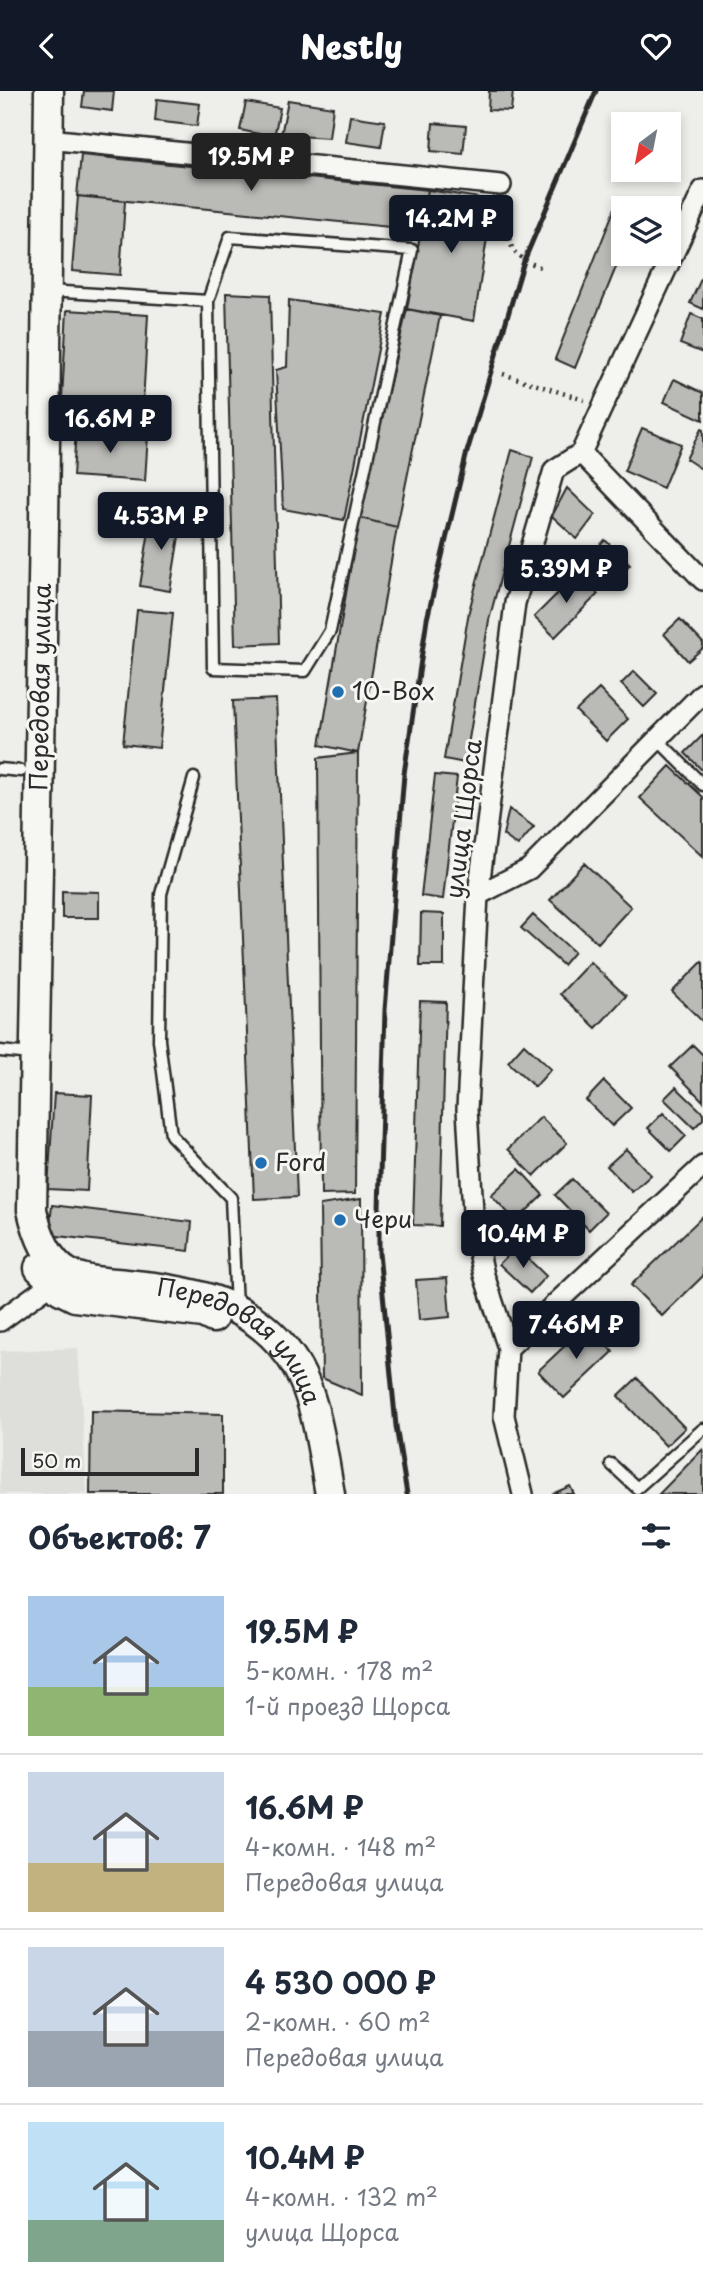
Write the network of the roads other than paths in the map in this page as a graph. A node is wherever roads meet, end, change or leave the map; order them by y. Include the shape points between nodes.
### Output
1 (34, 91) edge
2 (48, 91) edge
3 (48, 139) junction
4 (501, 185) road end
5 (703, 190) edge
6 (47, 291) junction
7 (208, 301) junction
8 (581, 453) junction
9 (703, 580) edge
10 (703, 693) edge
11 (657, 739) junction
12 (10, 770) edge
13 (194, 778) dead end
14 (703, 785) edge
15 (478, 895) junction
16 (16, 1052) edge
17 (703, 1166) edge
18 (60, 1277) junction
19 (236, 1308) junction
20 (0, 1321) edge
21 (508, 1348) junction
22 (703, 1429) edge
23 (611, 1464) dead end
24 (314, 1494) edge
25 (330, 1494) edge
26 (523, 1494) edge

1 - 12 main road, Передовая улица
2 - 3 main road, Передовая улица
3 - 4 street
3 - 6 main road, Передовая улица
5 - 8 street
6 - 7 lane
6 - 16 main road, Передовая улица
7 - 7 lane via 213,668 305,671 330,631 412,250 230,237
8 - 9 street
8 - 15 street, улица Щорса via 554,470 515,603
10 - 11 street
11 - 14 lane
11 - 15 street via 529,869
12 - 16 main road, Передовая улица
13 - 19 lane via 161,894 159,1040 171,1135 231,1198
15 - 21 street, улица Щорса via 467,1109 474,1229
16 - 18 main road, Передовая улица via 32,1210 36,1230
17 - 21 street
18 - 19 main road, Передовая улица via 176,1289
18 - 20 street
18 - 24 main road, Передовая улица via 75,1297 203,1313 254,1343 284,1384
19 - 25 main road, Передовая улица via 267,1329 289,1353 317,1424
21 - 26 street, улица Щорса via 504,1416
22 - 23 lane via 637,1488

